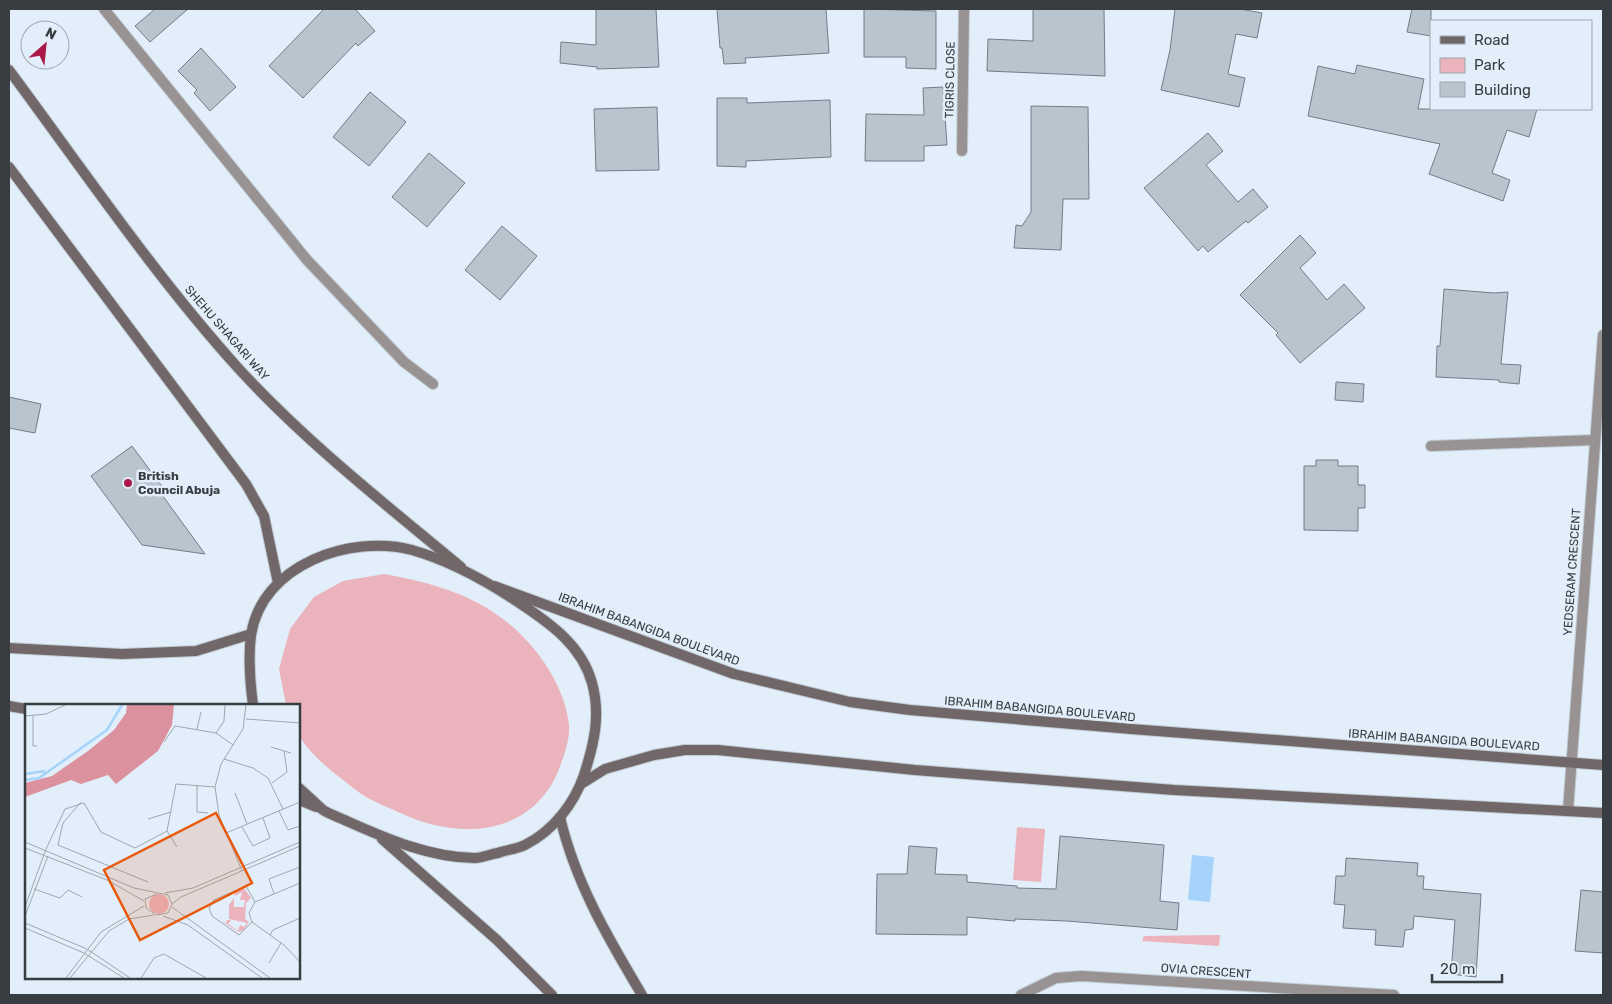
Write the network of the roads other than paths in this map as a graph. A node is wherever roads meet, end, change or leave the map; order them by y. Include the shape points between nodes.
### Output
1 (104, 9) edge
2 (964, 9) edge
3 (9, 70) edge
4 (962, 152) dead end
5 (9, 167) edge
6 (1603, 335) edge
7 (432, 384) dead end
8 (1595, 440) junction
9 (1431, 446) dead end
10 (468, 572) junction
11 (278, 583) junction
12 (494, 586) junction
13 (251, 634) junction
14 (9, 648) edge
15 (253, 704) edge
16 (9, 706) edge
17 (25, 709) edge
18 (1570, 762) junction
19 (1603, 764) edge
20 (581, 784) junction
21 (300, 789) edge
22 (300, 800) edge
23 (325, 811) junction
24 (1568, 811) junction
25 (1603, 813) edge
26 (560, 817) junction
27 (377, 835) junction
28 (1335, 993) edge
29 (552, 995) edge
30 (642, 995) edge
31 (1021, 995) edge
32 (1394, 995) edge

1 - 7 street via 307,260 404,362
2 - 4 street, TIGRIS CLOSE
3 - 10 main road, SHEHU SHAGARI WAY via 192,315 241,370 350,474
5 - 11 main road via 246,484 264,516
6 - 8 street, YEDSERAM CRESCENT
8 - 9 street
8 - 18 street, YEDSERAM CRESCENT
10 - 11 main road via 412,550 372,544 333,551
10 - 12 main road
11 - 13 main road via 260,610
12 - 18 main road, IBRAHIM BABANGIDA BOULEVARD via 734,674 850,702 1131,729
12 - 20 main road via 554,628 578,650 592,682 597,713 594,745
13 - 14 main road via 196,651 122,654
13 - 15 main road
16 - 17 main road
18 - 19 main road, IBRAHIM BABANGIDA BOULEVARD
18 - 24 street, YEDSERAM CRESCENT
20 - 24 main road via 605,769 654,755 685,750 718,750 916,770 1174,790
20 - 26 main road
21 - 23 main road
22 - 23 main road
23 - 27 main road
24 - 25 main road
26 - 27 main road via 552,828 524,846 476,858 423,850
26 - 30 main road via 581,885
27 - 29 main road via 497,940
28 - 31 street, OVIA CRESCENT via 1082,976 1056,978
28 - 32 street, OVIA CRESCENT

